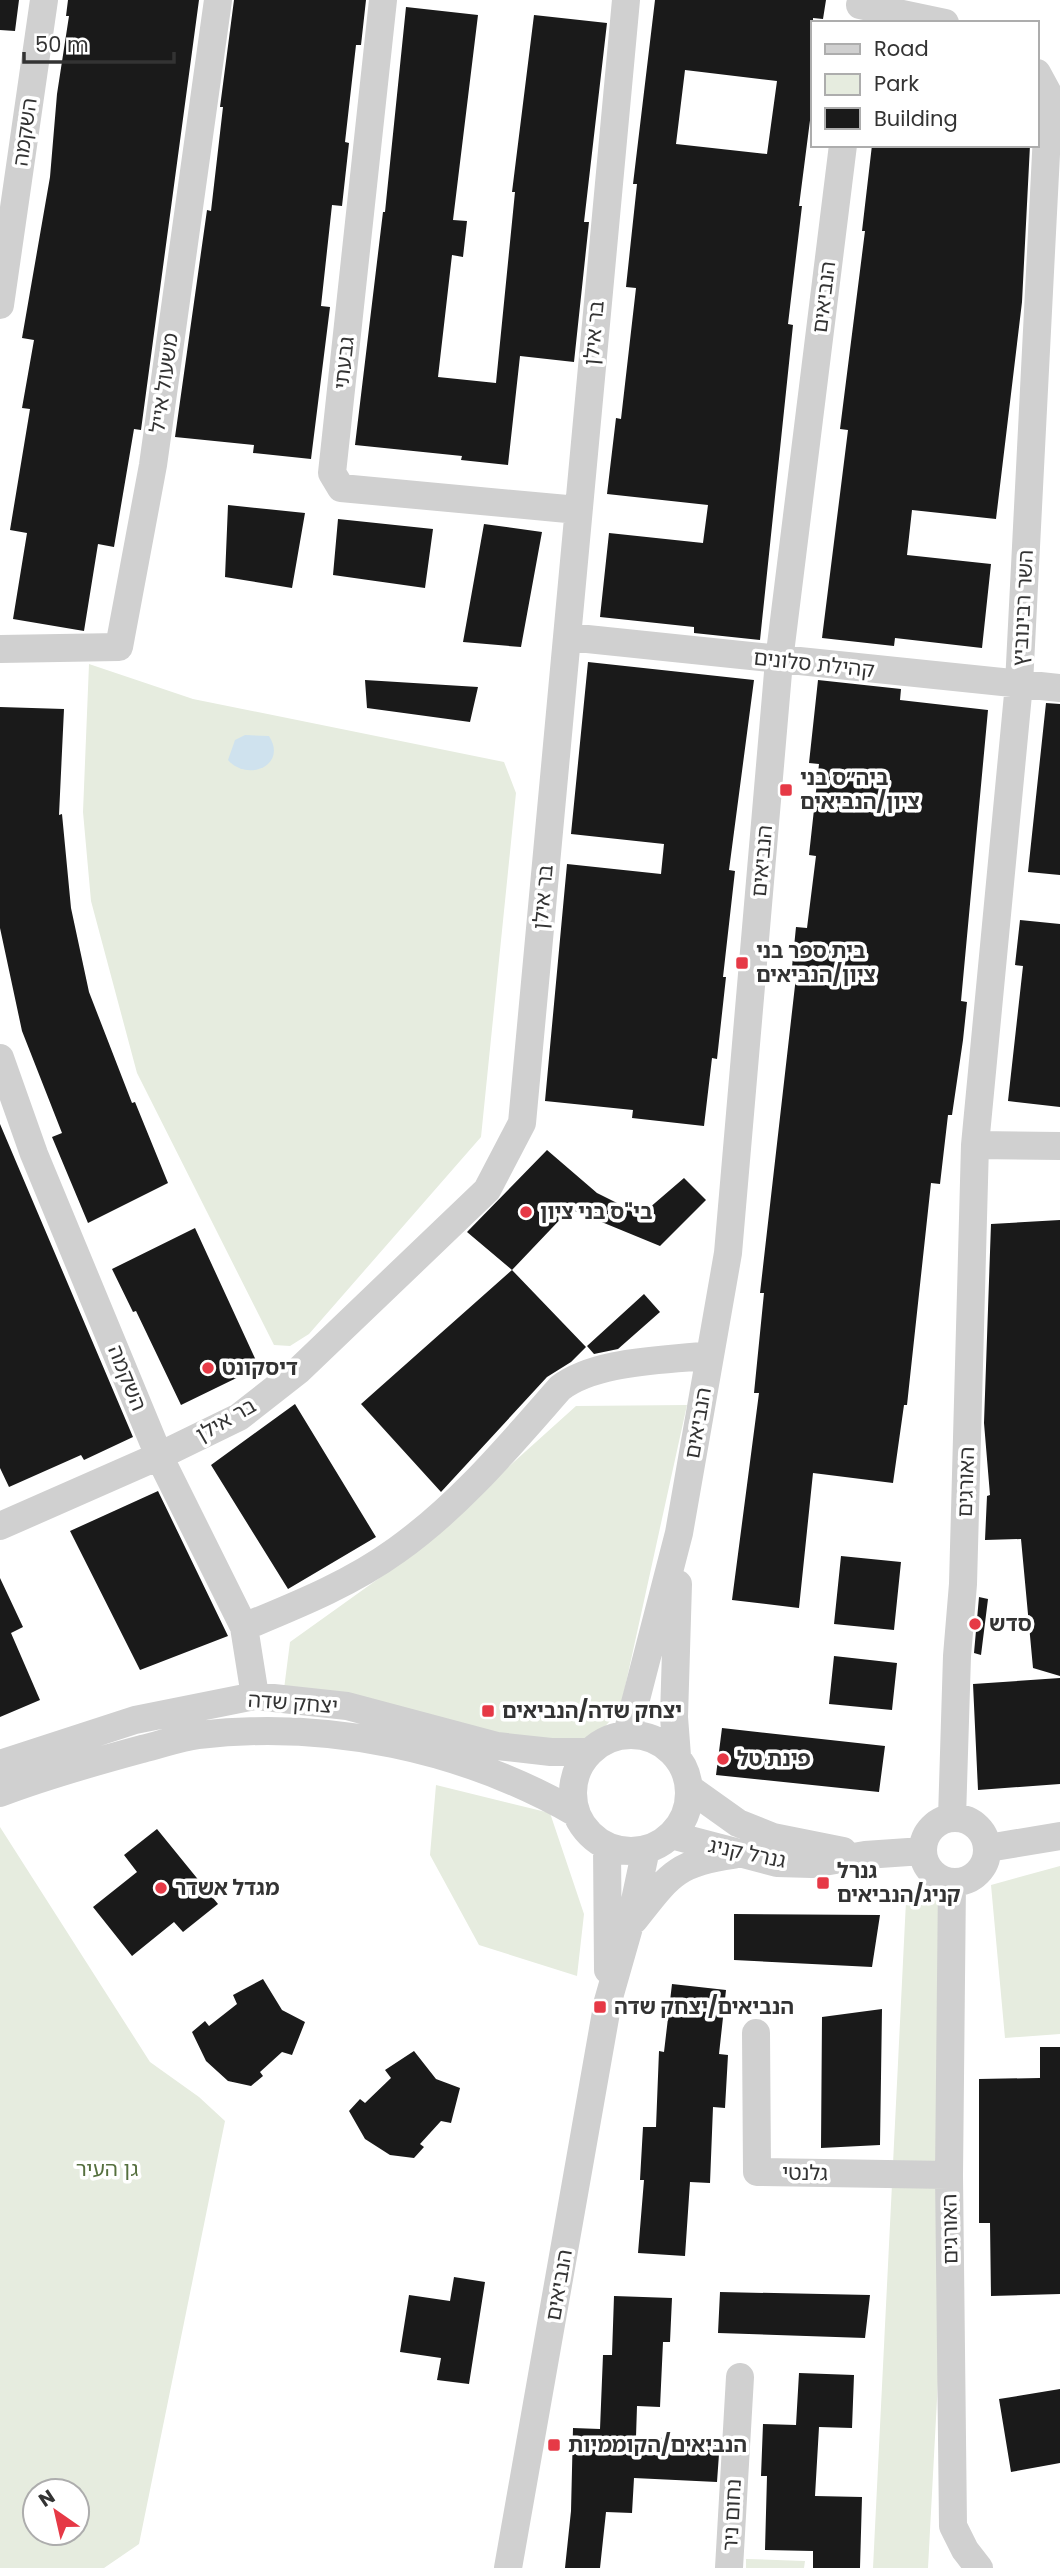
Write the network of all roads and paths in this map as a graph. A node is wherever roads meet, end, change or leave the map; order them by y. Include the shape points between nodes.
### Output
1 (44, 0) edge
2 (218, 0) edge
3 (383, 0) edge
4 (626, 0) edge
5 (859, 9) edge
6 (933, 21) edge
7 (1039, 78) edge
8 (843, 147) edge
9 (0, 305) edge
10 (578, 510) junction
11 (568, 637) junction
12 (0, 649) edge
13 (779, 661) junction
14 (1019, 684) junction
15 (1060, 688) edge
16 (0, 1058) edge
17 (975, 1145) junction
18 (1060, 1146) edge
19 (710, 1355) junction
20 (159, 1456) junction
21 (0, 1526) edge
22 (679, 1533) junction
23 (244, 1627) junction
24 (255, 1696) junction
25 (627, 1734) junction
26 (589, 1752) junction
27 (677, 1756) junction
28 (0, 1764) edge
29 (689, 1788) junction
30 (0, 1793) edge
31 (576, 1813) junction
32 (952, 1818) junction
33 (671, 1835) junction
34 (1060, 1836) edge
35 (607, 1846) junction
36 (988, 1848) junction
37 (646, 1849) junction
38 (923, 1851) junction
39 (737, 1854) junction
40 (865, 1855) junction
41 (952, 1882) junction
42 (630, 1924) junction
43 (608, 2001) junction
44 (755, 2033) dead end
45 (949, 2175) junction
46 (740, 2377) dead end
47 (508, 2568) edge
48 (729, 2568) edge
49 (979, 2568) edge

1 - 9 street, השקמה
2 - 12 street, משעול אייל via 153,465 119,647
3 - 10 street, גבעתי via 332,473 341,488
4 - 10 street, בר אילן
5 - 6 street
7 - 14 street, השר רבינוביץ via 1049,95
8 - 13 street, הנביאים
10 - 11 street, בר אילן
11 - 13 street, קהילת סלונים
11 - 20 street, בר אילן via 522,1123 487,1190 299,1370 239,1417
13 - 14 street, קהילת סלונים
13 - 19 street, הנביאים via 728,1253
14 - 15 street, קהילת סלונים
14 - 17 street, השר רבינוביץ
16 - 20 street, השקמה via 34,1154
17 - 18 street
17 - 32 street, האורגים
19 - 22 street, הנביאים
19 - 23 street via 611,1367 573,1377 480,1479 397,1550 318,1597
20 - 21 street, בר אילן
20 - 23 street, השקמה
22 - 25 street, הנביאים
22 - 27 street, הנביאים
23 - 24 street, השקמה
24 - 26 street, יצחק שדה via 347,1706 497,1746
24 - 28 street, יצחק שדה via 135,1720
25 - 26 street
25 - 27 street via 654,1740
26 - 31 street via 573,1781
27 - 29 street
29 - 33 street via 685,1814
29 - 40 street, גנרל קניג via 738,1823 773,1837
30 - 31 street, יצחק שדה via 58,1771 197,1735 293,1731 405,1744 533,1788
31 - 35 street via 593,1838
32 - 36 street via 976,1825
32 - 38 street via 931,1829
33 - 37 street
33 - 39 street, גנרל קניג
34 - 36 street
35 - 37 street via 626,1851
35 - 43 street, הנביאים
36 - 41 street via 978,1873
37 - 42 street, הנביאים
38 - 40 street, גנרל קניג
38 - 41 street via 935,1875
39 - 40 street, גנרל קניג via 777,1863 812,1864
39 - 42 street via 703,1859 678,1870
41 - 45 street, האורגים
42 - 43 street, הנביאים
43 - 47 street, הנביאים
44 - 45 street, גלנטי via 757,2172
45 - 49 street, האורגים via 953,2526
46 - 48 street, נחום ניר

